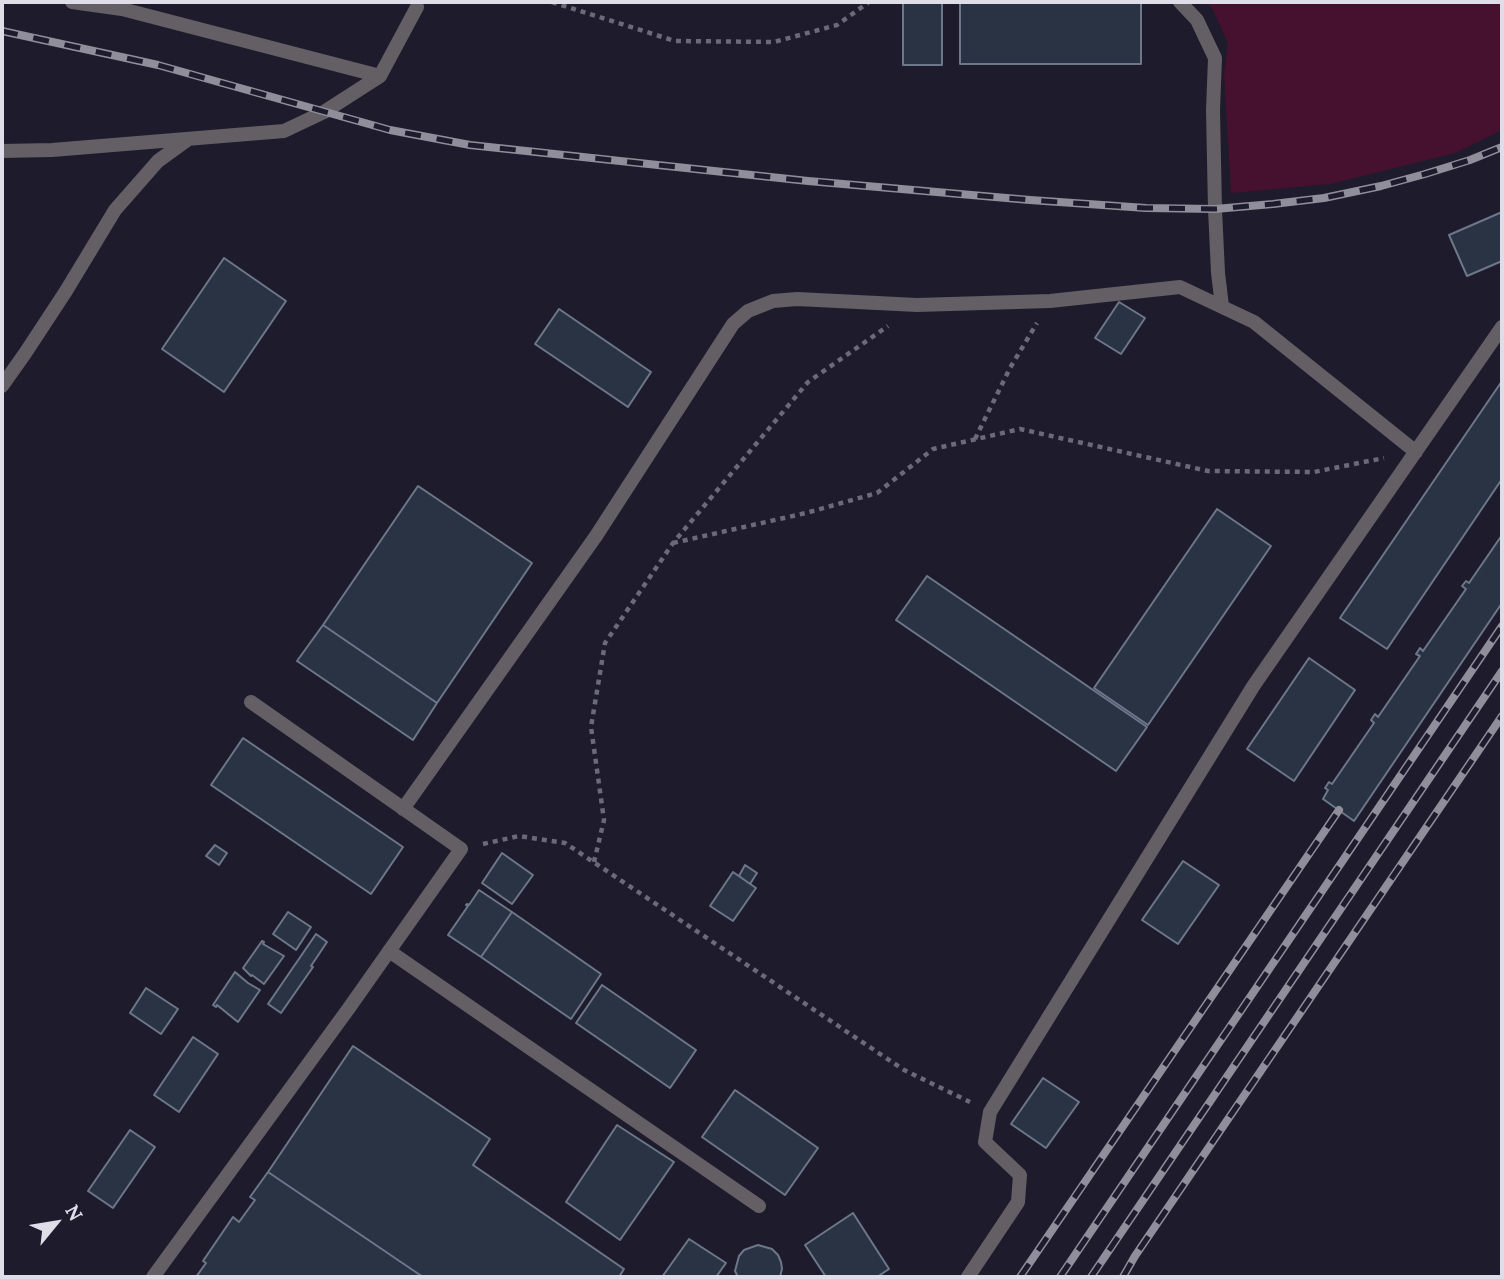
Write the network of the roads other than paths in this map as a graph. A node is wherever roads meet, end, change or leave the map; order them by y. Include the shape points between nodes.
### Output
1 (72, 2) edge
2 (1180, 2) edge
3 (417, 7) dead end
4 (380, 76) junction
5 (188, 139) junction
6 (2, 151) edge
7 (1222, 306) junction
8 (1502, 327) edge
9 (2, 386) edge
10 (1416, 452) junction
11 (251, 702) dead end
12 (403, 809) junction
13 (389, 951) junction
14 (759, 1206) dead end
15 (153, 1277) edge
16 (968, 1277) edge

1 - 4 lane via 122,9
2 - 7 lane via 1197,20 1215,58 1215,209
3 - 4 lane
4 - 5 lane via 284,131
5 - 6 lane
5 - 9 lane via 158,161 115,210
7 - 10 lane via 1254,322
7 - 12 lane via 1180,287 1049,301 917,305 797,299 773,301 748,311 733,324 596,536
8 - 10 lane
10 - 16 lane via 1254,685 990,1112 985,1142 1020,1175 1018,1202
11 - 12 lane
12 - 13 lane via 461,849
13 - 14 lane
13 - 15 lane

